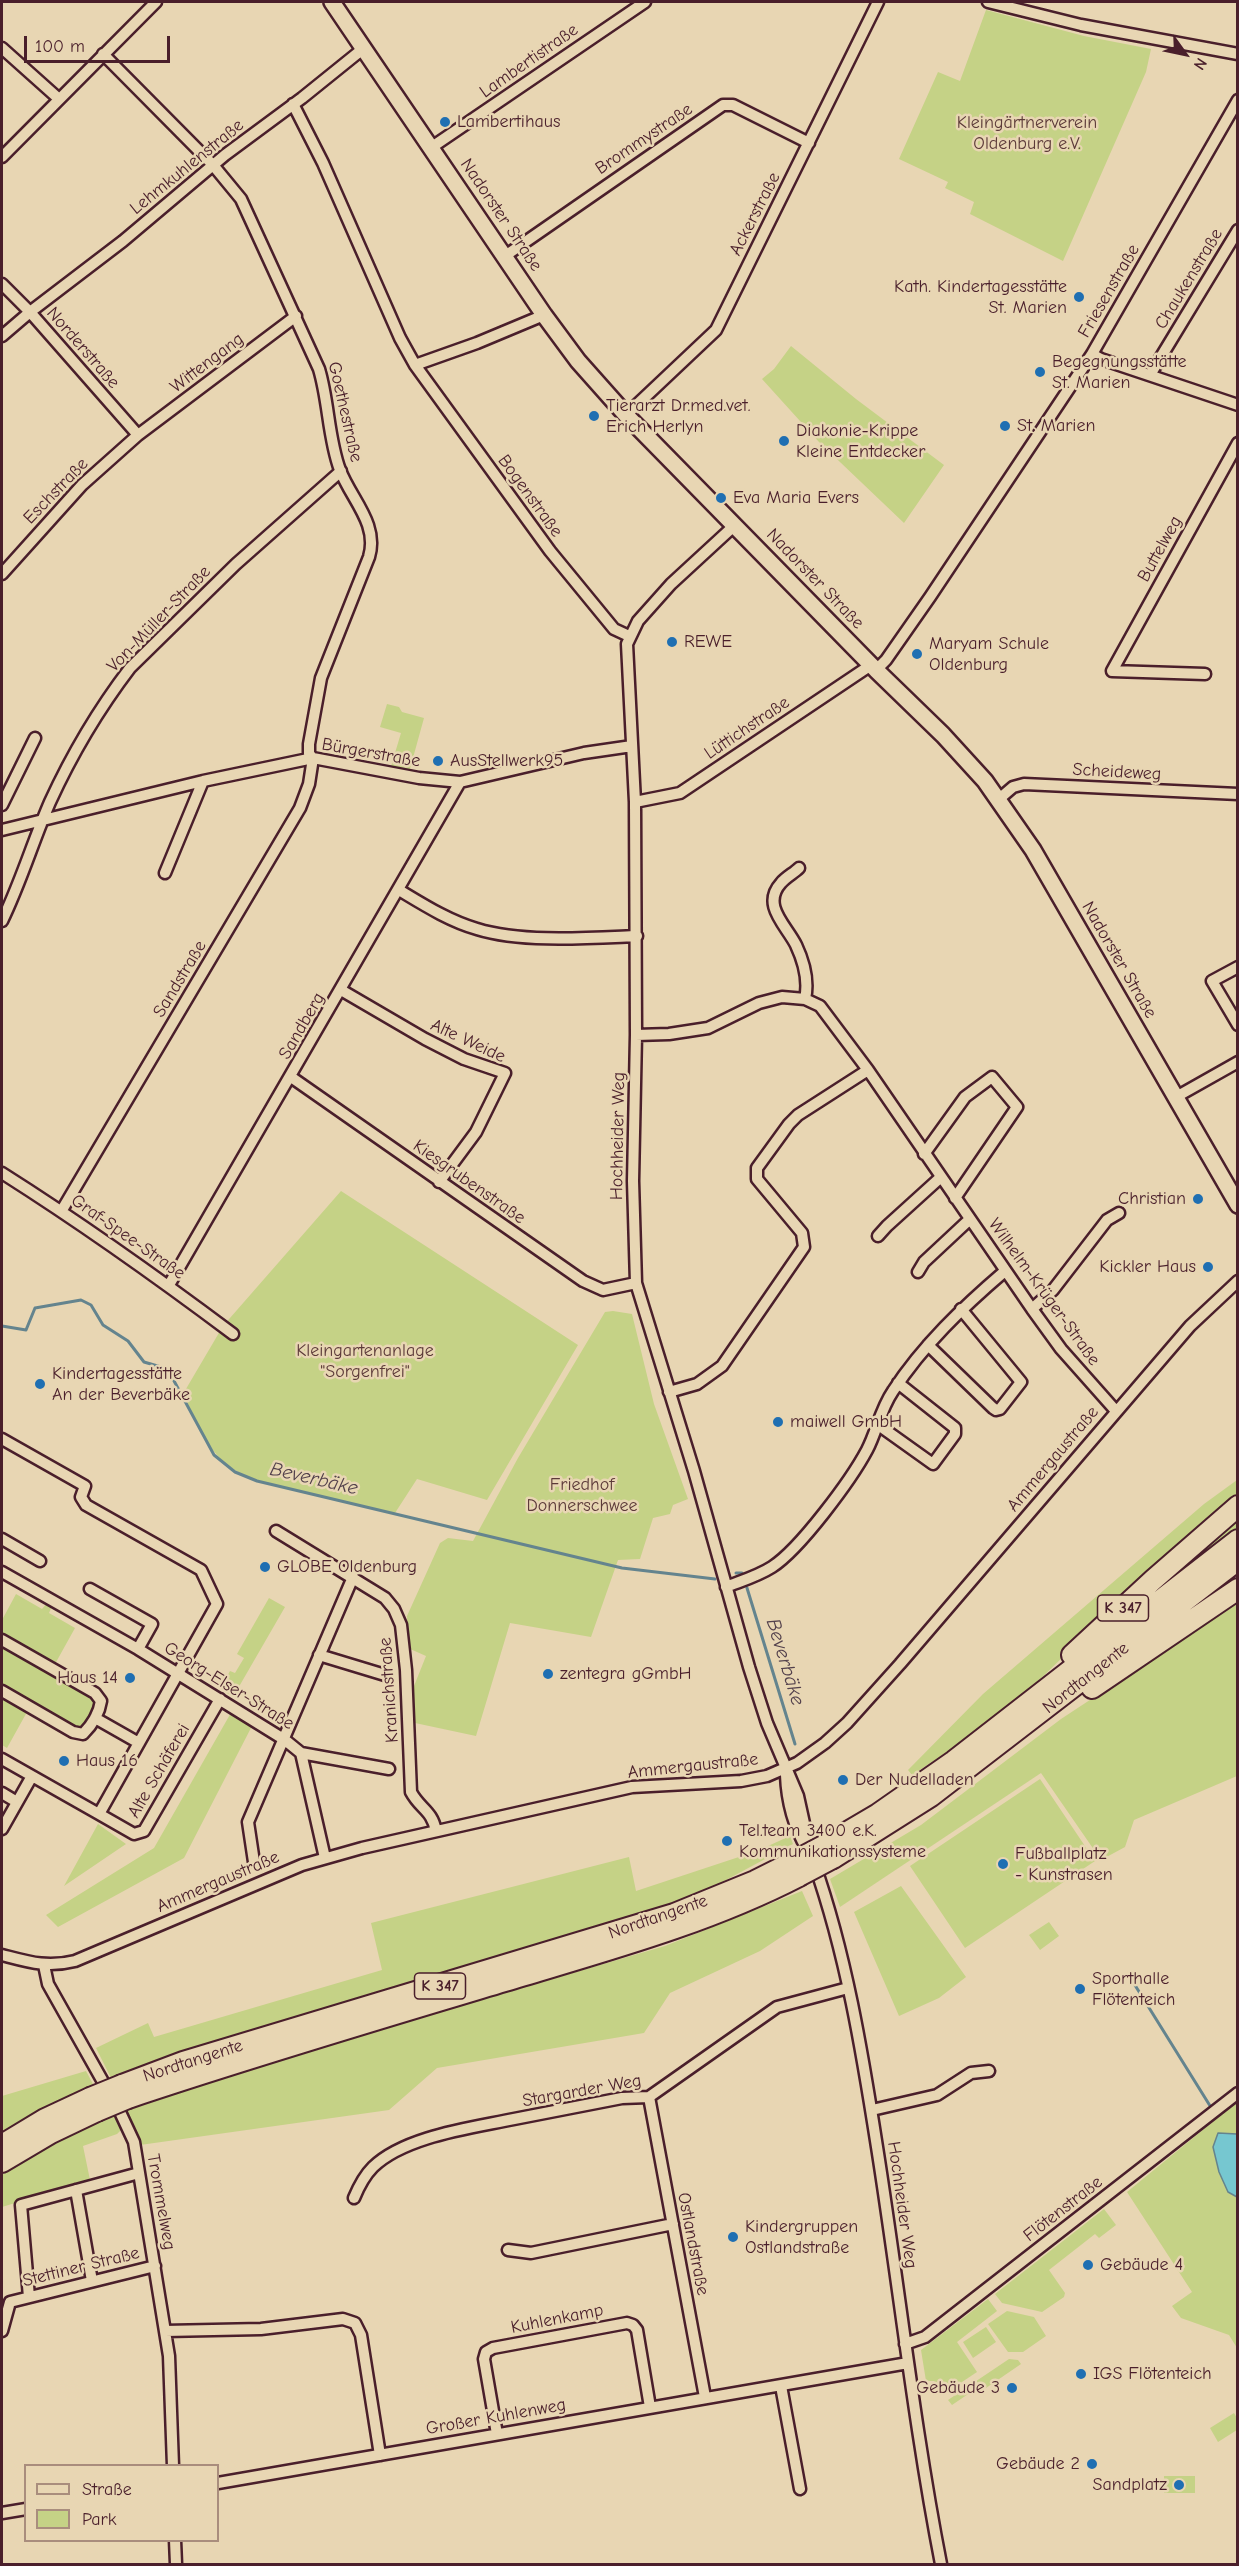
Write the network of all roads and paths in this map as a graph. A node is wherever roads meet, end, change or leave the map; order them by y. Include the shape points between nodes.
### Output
1 (156, 2) edge
2 (332, 2) edge
3 (645, 2) edge
4 (878, 2) edge
5 (988, 2) edge
6 (2, 48) edge
7 (364, 48) junction
8 (104, 54) junction
9 (1238, 54) edge
10 (59, 99) junction
11 (1238, 100) edge
12 (294, 104) junction
13 (809, 143) junction
14 (432, 147) junction
15 (2, 158) edge
16 (213, 165) junction
17 (1238, 230) edge
18 (505, 256) junction
19 (2, 284) edge
20 (30, 312) junction
21 (544, 315) junction
22 (296, 316) junction
23 (2, 336) edge
24 (1092, 354) junction
25 (415, 365) junction
26 (1150, 375) junction
27 (1238, 405) edge
28 (626, 415) junction
29 (138, 435) junction
30 (1238, 443) edge
31 (340, 471) junction
32 (735, 525) junction
33 (2, 574) edge
34 (629, 636) junction
35 (874, 668) junction
36 (1205, 674) dead end
37 (35, 738) dead end
38 (632, 746) junction
39 (313, 758) junction
40 (203, 781) junction
41 (460, 782) junction
42 (1238, 794) edge
43 (999, 799) junction
44 (635, 802) junction
45 (2, 805) edge
46 (44, 821) junction
47 (2, 830) edge
48 (799, 868) dead end
49 (165, 873) dead end
50 (399, 890) junction
51 (2, 921) edge
52 (637, 936) junction
53 (1238, 967) edge
54 (341, 990) junction
55 (805, 999) junction
56 (1238, 1025) edge
57 (636, 1035) junction
58 (1238, 1062) edge
59 (868, 1070) junction
60 (291, 1077) junction
61 (1176, 1097) junction
62 (924, 1154) junction
63 (2, 1173) edge
64 (940, 1178) junction
65 (439, 1182) junction
66 (955, 1198) junction
67 (1238, 1205) edge
68 (62, 1210) junction
69 (1119, 1214) dead end
70 (970, 1220) junction
71 (878, 1236) dead end
72 (1005, 1271) junction
73 (918, 1272) dead end
74 (1238, 1281) edge
75 (636, 1283) junction
76 (169, 1285) junction
77 (961, 1309) junction
78 (1032, 1309) junction
79 (233, 1334) dead end
80 (928, 1345) junction
81 (898, 1383) junction
82 (669, 1392) junction
83 (1116, 1411) junction
84 (877, 1424) junction
85 (2, 1439) edge
86 (1238, 1506) edge
87 (276, 1531) dead end
88 (2, 1539) edge
89 (1238, 1540) edge
90 (1238, 1560) edge
91 (40, 1561) dead end
92 (2, 1572) edge
93 (352, 1577) junction
94 (726, 1587) junction
95 (90, 1589) dead end
96 (1238, 1589) edge
97 (2, 1640) edge
98 (138, 1649) junction
99 (319, 1655) junction
100 (178, 1673) junction
101 (385, 1675) dead end
102 (2, 1691) edge
103 (220, 1698) junction
104 (1048, 1707) junction
105 (1014, 1715) junction
106 (95, 1718) junction
107 (285, 1740) junction
108 (139, 1743) junction
109 (301, 1753) junction
110 (2, 1759) edge
111 (389, 1769) dead end
112 (786, 1770) junction
113 (32, 1776) junction
114 (2, 1793) edge
115 (17, 1802) junction
116 (99, 1814) junction
117 (2, 1829) edge
118 (436, 1831) junction
119 (830, 1851) junction
120 (325, 1858) junction
121 (254, 1862) dead end
122 (802, 1864) junction
123 (2, 1955) edge
124 (44, 1965) junction
125 (848, 1988) junction
126 (988, 2071) dead end
127 (1238, 2093) edge
128 (649, 2097) junction
129 (94, 2104) junction
130 (872, 2110) junction
131 (2, 2145) edge
132 (2, 2162) edge
133 (139, 2173) junction
134 (76, 2190) junction
135 (354, 2198) dead end
136 (673, 2224) junction
137 (508, 2250) dead end
138 (154, 2266) junction
139 (92, 2282) junction
140 (29, 2297) junction
141 (2, 2331) edge
142 (165, 2331) junction
143 (905, 2344) junction
144 (908, 2363) junction
145 (781, 2386) junction
146 (705, 2397) junction
147 (650, 2407) junction
148 (497, 2434) junction
149 (380, 2454) junction
150 (173, 2464) edge
151 (219, 2483) edge
152 (800, 2488) dead end
153 (24, 2509) edge
154 (2, 2512) edge
155 (175, 2542) edge
156 (176, 2565) edge
157 (940, 2565) edge

1 - 8 street
2 - 7 street, Nadorster Straße
3 - 14 street, Lambertistraße
4 - 13 street, Ackerstraße
5 - 9 street via 1081,25
6 - 10 street
7 - 12 street, Lehmkuhlenstraße
7 - 14 street, Nadorster Straße
8 - 10 street
8 - 16 street, Goethestraße
10 - 15 street
11 - 24 street, Friesenstraße
12 - 16 street, Lehmkuhlenstraße
12 - 25 street, Bogenstraße
13 - 18 street, Brommystraße via 733,105 723,105
13 - 28 street, Ackerstraße via 716,330
14 - 18 street, Nadorster Straße
16 - 20 street, Lehmkuhlenstraße
16 - 22 street, Goethestraße via 241,199
17 - 26 street, Chaukenstraße
18 - 21 street, Nadorster Straße
19 - 20 street, Norderstraße
20 - 23 street, Lehmkuhlenstraße
20 - 29 street, Norderstraße
21 - 25 street
21 - 28 street, Nadorster Straße
22 - 29 street, Wittengang
22 - 31 street, Goethestraße via 325,389
24 - 26 street
24 - 35 street, Friesenstraße via 930,597 886,660
25 - 34 street, Bogenstraße via 550,551 614,629
26 - 27 street
28 - 32 street, Nadorster Straße
29 - 33 street, Eschstraße via 82,485
30 - 36 street, Buttelweg via 1112,671
31 - 39 street, Goethestraße via 367,520 372,540 369,557 321,678 309,744
31 - 46 street, Von-Müller-Straße via 236,564 130,668 86,732
32 - 34 street via 671,584
32 - 35 street, Nadorster Straße
34 - 38 street, Hochheider Weg via 626,668
35 - 43 street, Nadorster Straße via 943,735
35 - 44 street, Lüttichstraße via 680,793
37 - 45 street
38 - 41 street, Bürgerstraße
38 - 44 street, Hochheider Weg
39 - 40 street, Bürgerstraße
39 - 41 street, Bürgerstraße
39 - 68 street, Sandstraße via 300,808
40 - 46 street, Bürgerstraße
40 - 49 street
41 - 50 street, Sandberg
42 - 43 street, Scheideweg via 1024,784
43 - 61 street, Nadorster Straße
44 - 52 street, Hochheider Weg
46 - 47 street, Bürgerstraße
46 - 51 street, Von-Müller-Straße
48 - 55 street via 781,883 773,907 806,975
50 - 52 street via 476,929 518,937
50 - 54 street, Sandberg
52 - 57 street, Hochheider Weg
53 - 56 street via 1212,981
54 - 60 street, Sandberg
54 - 65 street, Alte Weide via 425,1040 505,1073 476,1132
55 - 57 street via 782,997 762,1002 708,1028
55 - 59 street, Wilhelm-Krüger-Straße via 820,1006 831,1018
57 - 75 street, Hochheider Weg
58 - 61 street
59 - 62 street, Wilhelm-Krüger-Straße
59 - 82 street via 798,1115 761,1162 757,1179 802,1233 804,1247 722,1366 697,1384
60 - 65 street, Kiesgrubenstraße
60 - 76 street, Sandberg
61 - 67 street, Nadorster Straße
62 - 64 street, Wilhelm-Krüger-Straße
62 - 66 street via 965,1097 992,1077 1017,1107
63 - 68 street, Graf-Spee-Straße
64 - 66 street, Wilhelm-Krüger-Straße
64 - 71 street
65 - 75 street, Kiesgrubenstraße via 595,1288
66 - 70 street, Wilhelm-Krüger-Straße
68 - 76 street, Graf-Spee-Straße
69 - 78 street via 1107,1220 1053,1290
70 - 72 street, Wilhelm-Krüger-Straße
70 - 73 street, Wilhelm-Krüger-Straße
72 - 77 street
72 - 78 street, Wilhelm-Krüger-Straße
74 - 83 street, Ammergaustraße via 1190,1326
75 - 82 street, Hochheider Weg
76 - 79 street, Graf-Spee-Straße
77 - 80 street
77 - 80 street via 1021,1382 1000,1409 993,1408
78 - 83 street, Wilhelm-Krüger-Straße
80 - 81 street
81 - 84 street
81 - 84 street via 955,1428 955,1434 933,1464
82 - 94 street, Hochheider Weg
83 - 112 street, Ammergaustraße via 847,1723
84 - 94 street via 855,1469 804,1537 770,1569
85 - 100 street, Alte Schäferei via 85,1486 81,1497 86,1505 201,1570 218,1604
86 - 105 highway, K 347 via 1030,1692
87 - 93 street, Kranichstraße
88 - 91 street
89 - 105 highway, Nordtangente / K 347
90 - 104 highway, Nordtangente / K 347
92 - 98 street, Georg-Elser-Straße
93 - 99 street
93 - 118 street, Kranichstraße via 385,1598 399,1618 406,1670 411,1792 434,1818
94 - 112 street, Hochheider Weg via 766,1723
95 - 98 street, Georg-Elser-Straße via 152,1624
96 - 104 highway, K 347 via 1074,1699
97 - 106 street via 95,1693 101,1701
98 - 100 street, Georg-Elser-Straße
99 - 101 street
99 - 107 street
100 - 103 street, Georg-Elser-Straße
100 - 108 street, Alte Schäferei
102 - 106 street via 73,1732 82,1734
103 - 107 street, Georg-Elser-Straße
103 - 116 street, Alte Schäferei via 144,1831 134,1834
104 - 119 highway, Nordtangente / K 347 via 932,1796
105 - 119 highway, Nordtangente / K 347
106 - 108 street
107 - 109 street, Georg-Elser-Straße
107 - 121 street via 249,1822
108 - 116 street, Alte Schäferei
109 - 111 street, Georg-Elser-Straße
109 - 120 street, Georg-Elser-Straße
110 - 113 street
112 - 118 street, Ammergaustraße via 741,1781 632,1788
112 - 122 street, Hochheider Weg
113 - 115 street
113 - 116 street
114 - 115 street
115 - 117 street
118 - 120 street, Ammergaustraße
119 - 122 highway, Nordtangente / K 347, bridge
120 - 124 street, Ammergaustraße via 75,1961
122 - 125 street, Hochheider Weg via 826,1900
122 - 129 highway, Nordtangente / K 347, bridge via 716,1914 651,1937 125,2091
123 - 124 street, Ammergaustraße
124 - 133 street, Trommelweg via 48,1984 134,2142
125 - 128 street, Stargarder Weg via 777,2007
125 - 130 street, Hochheider Weg
126 - 130 street via 971,2073 937,2095
127 - 143 street, Flötenstraße via 925,2337
128 - 135 street, Stargarder Weg via 622,2098 432,2138 387,2156 360,2182
128 - 136 street, Ostlandstraße
129 - 131 highway, Nordtangente / K 347 via 45,2120
129 - 132 highway, Nordtangente / K 347
130 - 143 street, Hochheider Weg
133 - 134 street
133 - 138 street, Trommelweg
134 - 139 street
134 - 140 street via 21,2205
136 - 137 street via 531,2253
136 - 146 street, Ostlandstraße
138 - 139 street, Stettiner Straße
138 - 142 street, Trommelweg
139 - 140 street, Stettiner Straße
140 - 141 street, Stettiner Straße via 10,2302
142 - 149 street via 261,2329 342,2319 355,2323 361,2335
142 - 150 street, Trommelweg
143 - 144 street, Hochheider Weg
144 - 145 street, Großer Kuhlenweg
144 - 157 street, Hochheider Weg
145 - 146 street, Großer Kuhlenweg
145 - 152 street
146 - 147 street, Großer Kuhlenweg
147 - 148 street, Großer Kuhlenweg
147 - 148 street, Kuhlenkamp via 637,2330 627,2323 486,2352
148 - 149 street, Großer Kuhlenweg
149 - 151 street, Großer Kuhlenweg
153 - 154 street
155 - 156 street

